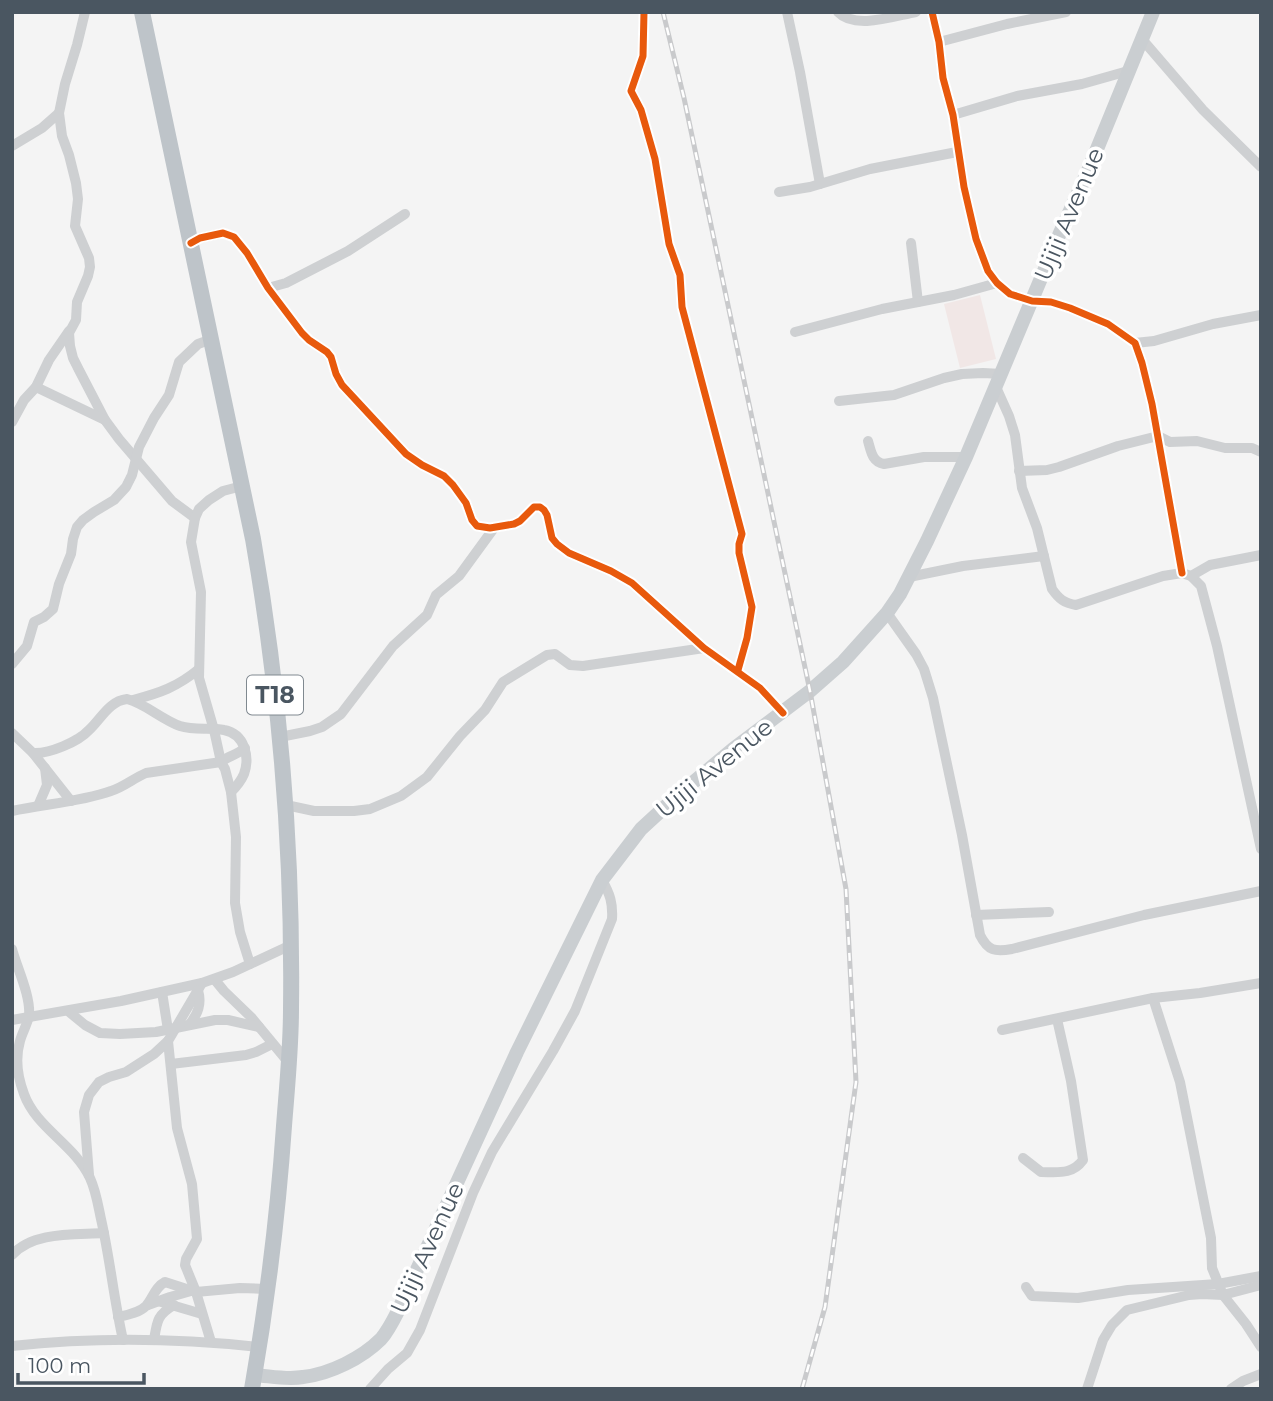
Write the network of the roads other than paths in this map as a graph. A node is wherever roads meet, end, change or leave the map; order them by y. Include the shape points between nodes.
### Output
1 (85, 12) edge
2 (142, 12) edge
3 (643, 12) edge
4 (787, 12) edge
5 (838, 12) edge
6 (916, 12) edge
7 (932, 12) edge
8 (1066, 12) edge
9 (1153, 12) edge
10 (1141, 38) junction
11 (939, 42) junction
12 (1128, 71) junction
13 (59, 113) junction
14 (953, 115) junction
15 (12, 146) edge
16 (957, 152) junction
17 (1261, 167) edge
18 (820, 184) junction
19 (779, 192) dead end
20 (405, 214) dead end
21 (191, 243) junction
22 (911, 243) dead end
23 (997, 283) junction
24 (268, 288) junction
25 (1032, 301) junction
26 (918, 302) junction
27 (1261, 315) edge
28 (76, 320) junction
29 (795, 332) dead end
30 (212, 339) junction
31 (1135, 343) junction
32 (999, 381) junction
33 (36, 387) junction
34 (839, 401) dead end
35 (105, 420) junction
36 (12, 422) edge
37 (1158, 436) junction
38 (868, 441) dead end
39 (1261, 452) edge
40 (967, 457) junction
41 (135, 459) junction
42 (1019, 471) junction
43 (242, 486) junction
44 (195, 518) junction
45 (494, 527) junction
46 (1261, 555) edge
47 (1044, 556) junction
48 (1186, 574) junction
49 (909, 577) junction
50 (887, 613) junction
51 (704, 648) junction
52 (12, 664) edge
53 (199, 669) junction
54 (738, 670) junction
55 (132, 700) junction
56 (783, 713) junction
57 (214, 730) junction
58 (12, 733) edge
59 (280, 737) junction
60 (245, 748) junction
61 (48, 752) junction
62 (33, 753) junction
63 (221, 762) junction
64 (44, 766) junction
65 (231, 792) junction
66 (71, 801) junction
67 (286, 805) junction
68 (38, 806) junction
69 (12, 811) edge
70 (1261, 849) edge
71 (602, 880) junction
72 (1261, 891) edge
73 (1049, 912) dead end
74 (975, 915) junction
75 (290, 945) junction
76 (12, 949) edge
77 (250, 964) junction
78 (215, 979) junction
79 (1261, 983) edge
80 (200, 986) junction
81 (162, 992) junction
82 (1153, 998) junction
83 (68, 1010) junction
84 (29, 1018) junction
85 (1057, 1019) junction
86 (12, 1020) edge
87 (189, 1026) junction
88 (259, 1027) junction
89 (1002, 1030) dead end
90 (170, 1033) junction
91 (272, 1044) junction
92 (171, 1063) junction
93 (289, 1063) junction
94 (84, 1112) junction
95 (73, 1153) junction
96 (1023, 1158) dead end
97 (89, 1177) junction
98 (104, 1233) junction
99 (12, 1255) edge
100 (1261, 1276) edge
101 (1217, 1284) junction
102 (1261, 1285) edge
103 (1026, 1287) dead end
104 (268, 1289) junction
105 (193, 1292) junction
106 (1223, 1295) junction
107 (158, 1301) junction
108 (174, 1305) junction
109 (145, 1307) junction
110 (202, 1314) junction
111 (118, 1317) junction
112 (155, 1339) junction
113 (123, 1340) junction
114 (211, 1342) junction
115 (12, 1346) edge
116 (259, 1347) junction
117 (1261, 1347) edge
118 (1261, 1374) edge
119 (253, 1382) edge
120 (370, 1389) edge
121 (1087, 1389) edge
122 (1231, 1389) edge

1 - 13 street
2 - 21 highway, T18
3 - 54 street via 643,57 631,90 655,159 684,314 742,534 739,552 752,607
4 - 18 street
5 - 6 street via 857,22
7 - 11 street
8 - 11 street
9 - 10 main road, Ujiji Avenue
10 - 12 main road, Ujiji Avenue
10 - 17 street via 1203,110
11 - 14 street
12 - 14 street
12 - 25 main road, Ujiji Avenue
13 - 15 street
13 - 28 street via 76,183 75,226 90,267 77,302
14 - 16 street
16 - 18 street
16 - 23 street via 976,239
18 - 19 street
20 - 24 street via 348,251
21 - 24 street via 223,233 234,237
21 - 30 highway, T18
22 - 26 street
23 - 25 street via 1010,294
23 - 26 street
24 - 45 street via 309,340 327,352 342,385 397,445 453,485 477,526
25 - 31 street via 1070,308 1108,324
25 - 32 main road, Ujiji Avenue
26 - 29 street
27 - 31 street
28 - 33 street
28 - 35 street via 69,333 73,358
30 - 41 street via 198,344 179,362 169,395
30 - 43 highway, T18
31 - 37 street
32 - 34 street via 983,373 962,374 894,395
32 - 40 main road, Ujiji Avenue
32 - 42 street via 1015,435
33 - 35 street
33 - 36 street
35 - 41 street
37 - 39 street via 1170,442 1198,441
37 - 42 street via 1059,467
37 - 48 street
38 - 40 street via 874,459 884,464 924,457
40 - 49 main road, Ujiji Avenue
41 - 44 street via 172,501
41 - 52 street via 121,495 78,527 52,609 34,622 27,646
42 - 47 street
43 - 44 street via 209,500
43 - 59 highway, T18 via 262,592
44 - 53 street via 191,542 201,592
45 - 51 street via 517,523 540,507 556,544 625,577
45 - 59 street via 459,576 436,595 427,615 393,646 341,714 323,727
46 - 48 street
47 - 48 street via 1052,589 1058,598 1076,605 1163,576
47 - 49 street
48 - 70 street via 1201,586 1209,612
49 - 50 main road, Ujiji Avenue
50 - 56 main road, Ujiji Avenue via 843,662
50 - 74 street via 916,654 933,698
51 - 54 street
51 - 67 street via 575,666 555,654 547,655 503,682 427,777 401,796 354,811 314,811
53 - 55 street via 172,688
53 - 57 street
54 - 56 street
55 - 57 street via 182,726
55 - 61 street via 119,699 83,736
56 - 71 main road, Ujiji Avenue via 733,749 641,829
57 - 60 street via 231,733
57 - 63 street
58 - 62 street
59 - 67 highway, T18
60 - 63 street
60 - 65 street via 244,775
61 - 62 street
61 - 64 street
62 - 64 street
63 - 65 street
63 - 66 street via 146,773 120,788
64 - 66 street
64 - 68 street via 47,785
65 - 77 street via 235,903
66 - 68 street
67 - 75 highway, T18
68 - 69 street
71 - 119 main road, Ujiji Avenue via 391,1326 381,1339 344,1364 303,1377
71 - 120 street via 613,904 612,919 575,1011 492,1152 413,1344
72 - 74 street via 1000,951 985,944
73 - 74 street
75 - 77 street
75 - 93 highway, T18
76 - 84 street
77 - 78 street
78 - 80 street
78 - 88 street
79 - 82 street
80 - 81 street
80 - 87 street via 200,1003
80 - 90 street
81 - 83 street
81 - 90 street
82 - 85 street
82 - 101 street via 1180,1082
83 - 84 street
83 - 90 street via 100,1033
84 - 86 street
84 - 95 street via 18,1050 23,1092 35,1114
85 - 89 street
85 - 96 street via 1083,1160 1070,1172 1041,1172
87 - 88 street via 228,1020
87 - 90 street
88 - 91 street
90 - 92 street
90 - 94 street via 154,1054 99,1082 89,1094
91 - 92 street via 246,1055
91 - 93 street
92 - 105 street via 180,1140 192,1184 197,1239 186,1265
93 - 104 highway, T18
94 - 95 street
94 - 97 street
95 - 97 street
97 - 98 street
98 - 99 street via 41,1238
98 - 111 street
100 - 101 street
101 - 103 street via 1078,1298 1032,1296
101 - 106 street
102 - 106 street
104 - 105 street
104 - 116 highway, T18
105 - 107 street
105 - 109 street via 165,1282
105 - 110 street
106 - 117 street
106 - 121 street via 1189,1295 1127,1310 1103,1339
107 - 108 street
107 - 109 street
108 - 110 street
108 - 112 street via 157,1322
109 - 111 street
110 - 114 street
111 - 113 street
112 - 113 street
112 - 114 street
113 - 115 street
114 - 116 street
116 - 119 highway, T18
118 - 122 street

